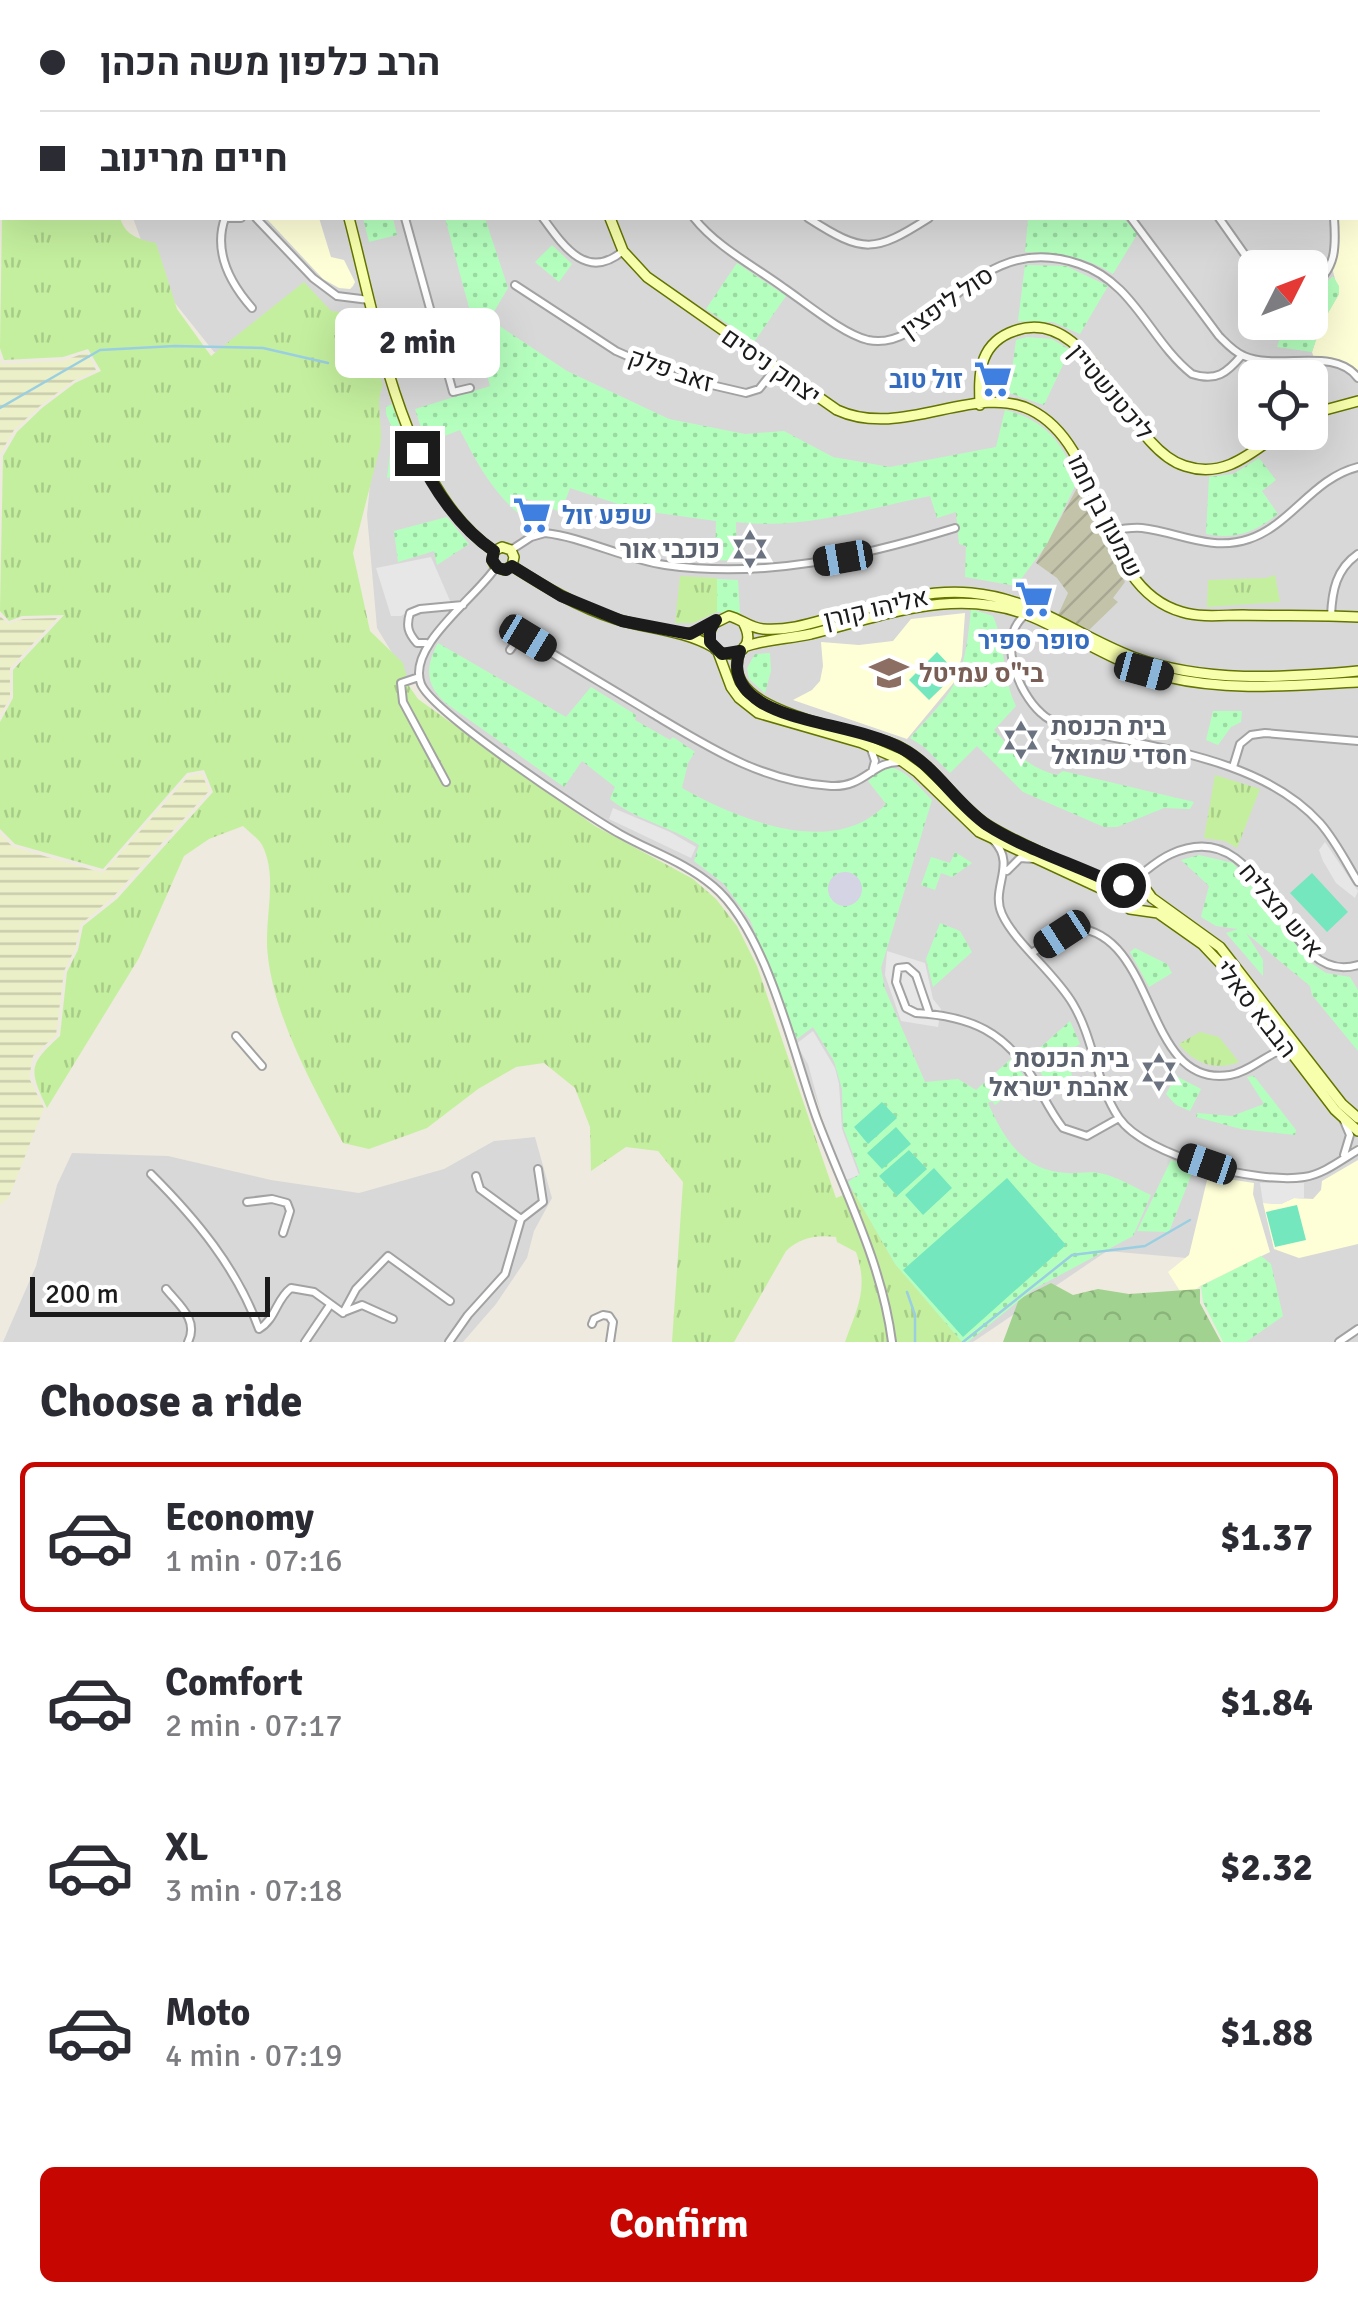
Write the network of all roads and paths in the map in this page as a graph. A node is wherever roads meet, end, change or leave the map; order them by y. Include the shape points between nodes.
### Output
1 (226, 220) edge
2 (258, 220) edge
3 (350, 220) edge
4 (406, 220) edge
5 (545, 220) edge
6 (611, 220) edge
7 (696, 220) edge
8 (812, 220) edge
9 (926, 220) edge
10 (1132, 220) edge
11 (1219, 220) edge
12 (1334, 220) edge
13 (1241, 250) edge
14 (623, 251) junction
15 (1328, 269) edge
16 (515, 285) dead end
17 (370, 300) junction
18 (252, 308) dead end
19 (1242, 355) junction
20 (775, 369) junction
21 (1358, 378) edge
22 (470, 388) dead end
23 (1358, 401) edge
24 (980, 405) junction
25 (1328, 409) edge
26 (1252, 450) edge
27 (1358, 467) edge
28 (956, 528) dead end
29 (1111, 531) junction
30 (511, 550) junction
31 (494, 551) junction
32 (1358, 554) edge
33 (512, 566) junction
34 (496, 567) junction
35 (464, 604) junction
36 (1025, 615) junction
37 (1331, 616) junction
38 (1358, 617) edge
39 (716, 620) junction
40 (741, 620) junction
41 (683, 634) junction
42 (428, 642) junction
43 (716, 649) junction
44 (742, 649) junction
45 (510, 650) dead end
46 (1358, 671) edge
47 (419, 676) junction
48 (1358, 682) edge
49 (1358, 741) edge
50 (870, 746) junction
51 (905, 762) junction
52 (1233, 767) junction
53 (868, 776) junction
54 (446, 782) dead end
55 (994, 840) junction
56 (1035, 859) junction
57 (1150, 869) junction
58 (1004, 876) junction
59 (1129, 882) junction
60 (1358, 882) edge
61 (1146, 890) junction
62 (1122, 904) junction
63 (1139, 908) junction
64 (1033, 952) junction
65 (1358, 965) edge
66 (929, 1014) junction
67 (1274, 1032) junction
68 (236, 1036) dead end
69 (1292, 1055) junction
70 (1265, 1058) junction
71 (262, 1066) dead end
72 (1119, 1118) junction
73 (1358, 1118) edge
74 (1344, 1119) junction
75 (1358, 1130) edge
76 (1358, 1150) edge
77 (1340, 1160) junction
78 (538, 1168) dead end
79 (150, 1174) dead end
80 (476, 1176) dead end
81 (247, 1202) dead end
82 (521, 1219) junction
83 (283, 1233) dead end
84 (166, 1289) dead end
85 (450, 1301) dead end
86 (330, 1306) junction
87 (343, 1313) junction
88 (393, 1320) dead end
89 (592, 1324) dead end
90 (1358, 1329) edge
91 (188, 1342) edge
92 (305, 1342) edge
93 (449, 1342) edge
94 (610, 1342) edge
95 (892, 1342) edge
96 (1339, 1342) edge

1 - 18 street via 226,272
2 - 17 street via 337,296
3 - 17 street
4 - 22 street via 453,392
5 - 14 street via 586,262 607,262
6 - 14 street, יצחק ניסים
7 - 19 street, סול ליפצין via 863,338 902,336 991,269 1046,258 1081,264 1108,278 1192,374 1221,376
8 - 9 street via 851,242 874,246
10 - 19 street via 1219,336
11 - 13 street
12 - 15 street
14 - 20 street, יצחק ניסים via 664,291
16 - 20 street, זאב פלק via 655,370 746,393 759,389
17 - 31 street via 422,464 453,511
19 - 21 street via 1280,363 1334,362
20 - 24 street, יצחק ניסים via 858,418
23 - 25 street
24 - 26 street, ליכטנשטיין via 979,371 991,347 1011,332 1042,330 1076,345 1169,458 1207,471
24 - 29 street, שמעון בן חמו via 1022,406 1056,429
27 - 29 street via 1239,542 1203,543 1142,528
28 - 30 street via 843,558 765,568 666,565 546,533
29 - 37 street, שמעון בן חמו via 1143,590 1173,609
30 - 31 street
30 - 33 street
31 - 34 street
32 - 37 street via 1338,576
33 - 34 street
33 - 41 street via 589,610
34 - 35 street
35 - 42 street
35 - 42 street via 410,614 411,636
36 - 44 street, אליהו קורן via 961,602 903,608
36 - 48 street, אליהו קורן via 1113,659 1170,678 1235,686
36 - 52 street via 1012,634 1012,659 1029,701 1046,718
37 - 38 street, שמעון בן חמו
39 - 40 street
39 - 41 street
39 - 43 street via 709,636
40 - 44 street via 748,633
40 - 46 street, אליהו קורן via 756,629 784,628 920,596 974,593 1034,607 1129,655 1172,668 1235,676
41 - 43 street
42 - 47 street
43 - 44 street
43 - 50 street via 731,687 750,708
44 - 59 street via 736,664 740,682 762,704 888,742 924,764 985,824 1107,880
45 - 53 street via 520,636 528,638 764,774 831,786
47 - 54 street via 401,683 404,702
47 - 95 street via 434,701 510,760 606,826 688,867 729,902 770,980 880,1273
49 - 52 street via 1258,734 1240,744
50 - 51 street
50 - 53 street via 875,761
51 - 53 street via 886,762
51 - 55 street
52 - 60 street via 1300,803 1328,832
55 - 56 street
55 - 58 street via 1003,853
56 - 58 street via 1020,858
56 - 62 street
57 - 59 street, איש מצליח
57 - 61 street
57 - 65 street, איש מצליח via 1188,848 1226,851 1242,861 1322,962 1340,969
58 - 64 street via 1002,915
59 - 61 street
59 - 62 street via 1120,892
61 - 63 street
61 - 73 street, הבבא סאלי via 1220,948
62 - 63 street
63 - 67 street, הבבא סאלי via 1158,913 1202,944
64 - 70 street via 1069,930 1099,932 1122,953 1188,1067 1229,1075
64 - 72 street via 1080,1016
66 - 66 street via 916,975 898,968 906,1008
66 - 72 street via 1004,1039 1063,1128 1087,1136
67 - 69 street, הבבא סאלי
67 - 70 street
68 - 71 street
69 - 70 street
69 - 74 street, הבבא סאלי
72 - 77 street via 1151,1143 1227,1171 1308,1177
74 - 75 street, הבבא סאלי
74 - 77 street via 1350,1135
76 - 77 street
78 - 82 street via 543,1202
79 - 86 street via 212,1241 259,1329 291,1288 314,1292
80 - 82 street via 480,1189
81 - 83 street via 287,1203
82 - 93 street via 505,1274
84 - 91 street via 190,1319
85 - 87 street via 388,1256
86 - 87 street
86 - 92 street
87 - 88 street via 362,1305
89 - 94 street via 610,1316
90 - 96 street

